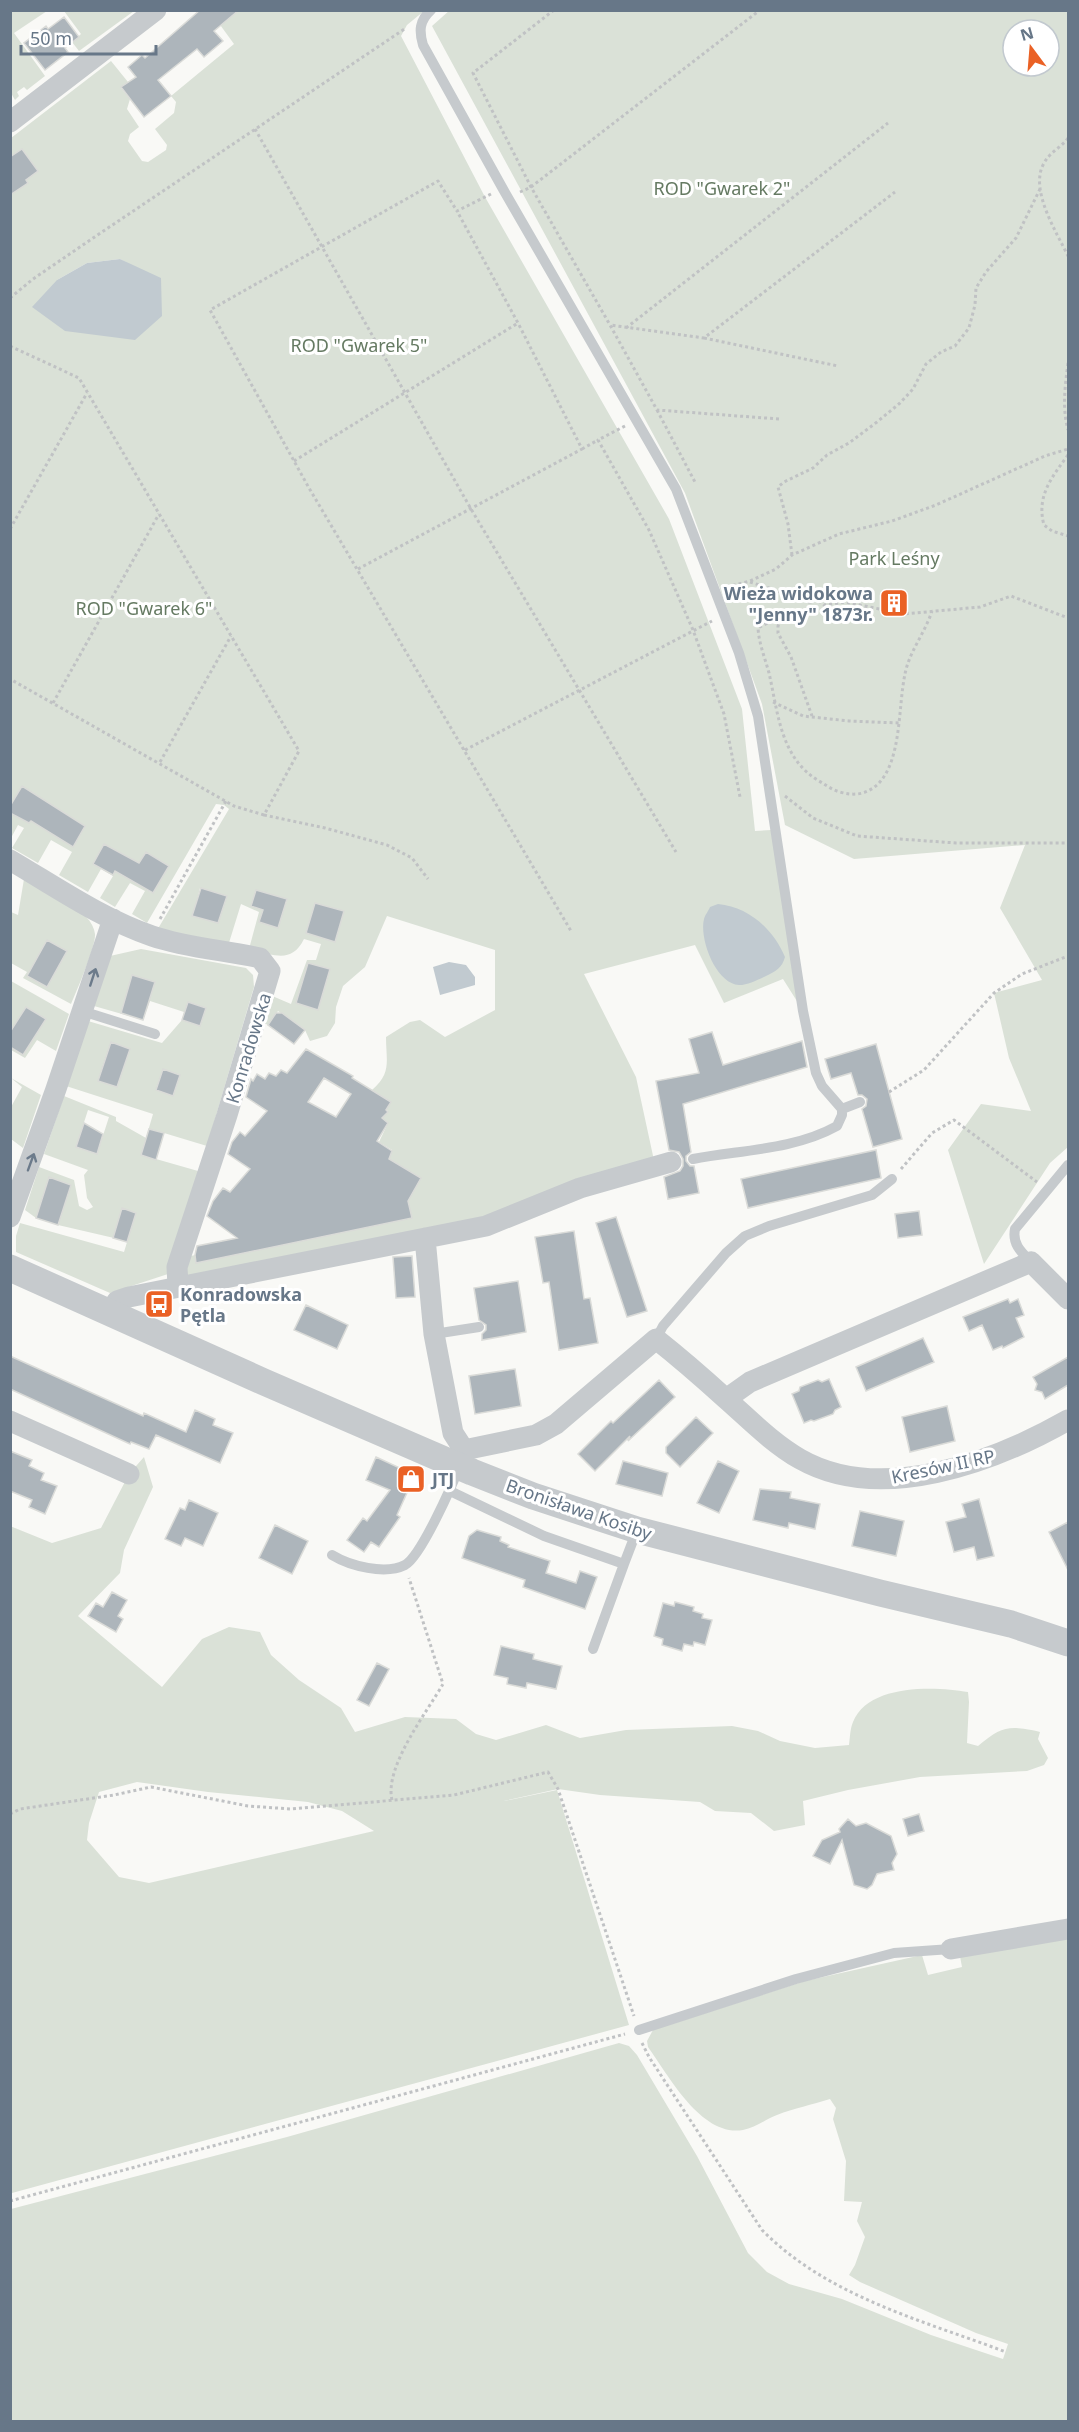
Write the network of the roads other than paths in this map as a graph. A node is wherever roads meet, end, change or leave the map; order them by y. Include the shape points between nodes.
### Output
1 (156, 10) edge
2 (428, 13) edge
3 (10, 122) edge
4 (10, 860) edge
5 (113, 919) junction
6 (82, 1011) junction
7 (155, 1034) dead end
8 (860, 1102) dead end
9 (842, 1109) junction
10 (693, 1159) dead end
11 (672, 1162) dead end
12 (1068, 1165) edge
13 (892, 1179) road end
14 (10, 1217) edge
15 (426, 1238) junction
16 (1031, 1262) junction
17 (10, 1268) edge
18 (178, 1286) junction
19 (1068, 1299) edge
20 (110, 1315) junction
21 (479, 1327) dead end
22 (434, 1334) junction
23 (656, 1339) junction
24 (726, 1399) junction
25 (10, 1420) edge
26 (1068, 1420) edge
27 (458, 1469) junction
28 (129, 1474) dead end
29 (637, 1530) junction
30 (332, 1556) dead end
31 (624, 1564) junction
32 (1068, 1643) edge
33 (593, 1649) dead end
34 (1068, 1929) edge
35 (951, 1949) joint
36 (639, 2030) road end

1 - 3 street
2 - 9 lane via 419,30 423,45 676,489 716,591 758,716 816,1073
4 - 5 street, Konradowska
6 -> 5 street
5 - 18 street, Konradowska via 150,936 260,958 270,971 177,1267
6 - 7 lane
14 -> 6 street
8 - 9 lane
9 - 10 lane via 837,1126 814,1136
11 - 15 street via 580,1188 486,1226
12 - 16 lane via 1016,1229 1013,1237
13 - 23 lane via 872,1195 745,1236 663,1326
15 - 18 street
15 - 22 street
16 - 19 street
16 - 24 street via 750,1382
17 - 20 street, Bronisława Kosiby
18 - 20 street via 117,1301
20 - 27 street, Bronisława Kosiby
21 - 22 lane
22 - 27 street
23 - 24 street, Kresów II RP
23 - 27 street via 556,1424
24 - 26 street, Kresów II RP via 799,1459 865,1479 892,1479 968,1464 1002,1454
25 - 28 street
27 - 29 street, Bronisława Kosiby
27 - 30 lane via 405,1565 365,1567 346,1564
27 - 31 lane via 544,1536
29 - 31 lane
29 - 32 street, Bronisława Kosiby via 1011,1624
31 - 33 lane
34 - 35 street
35 - 36 lane via 883,1956 796,1979

